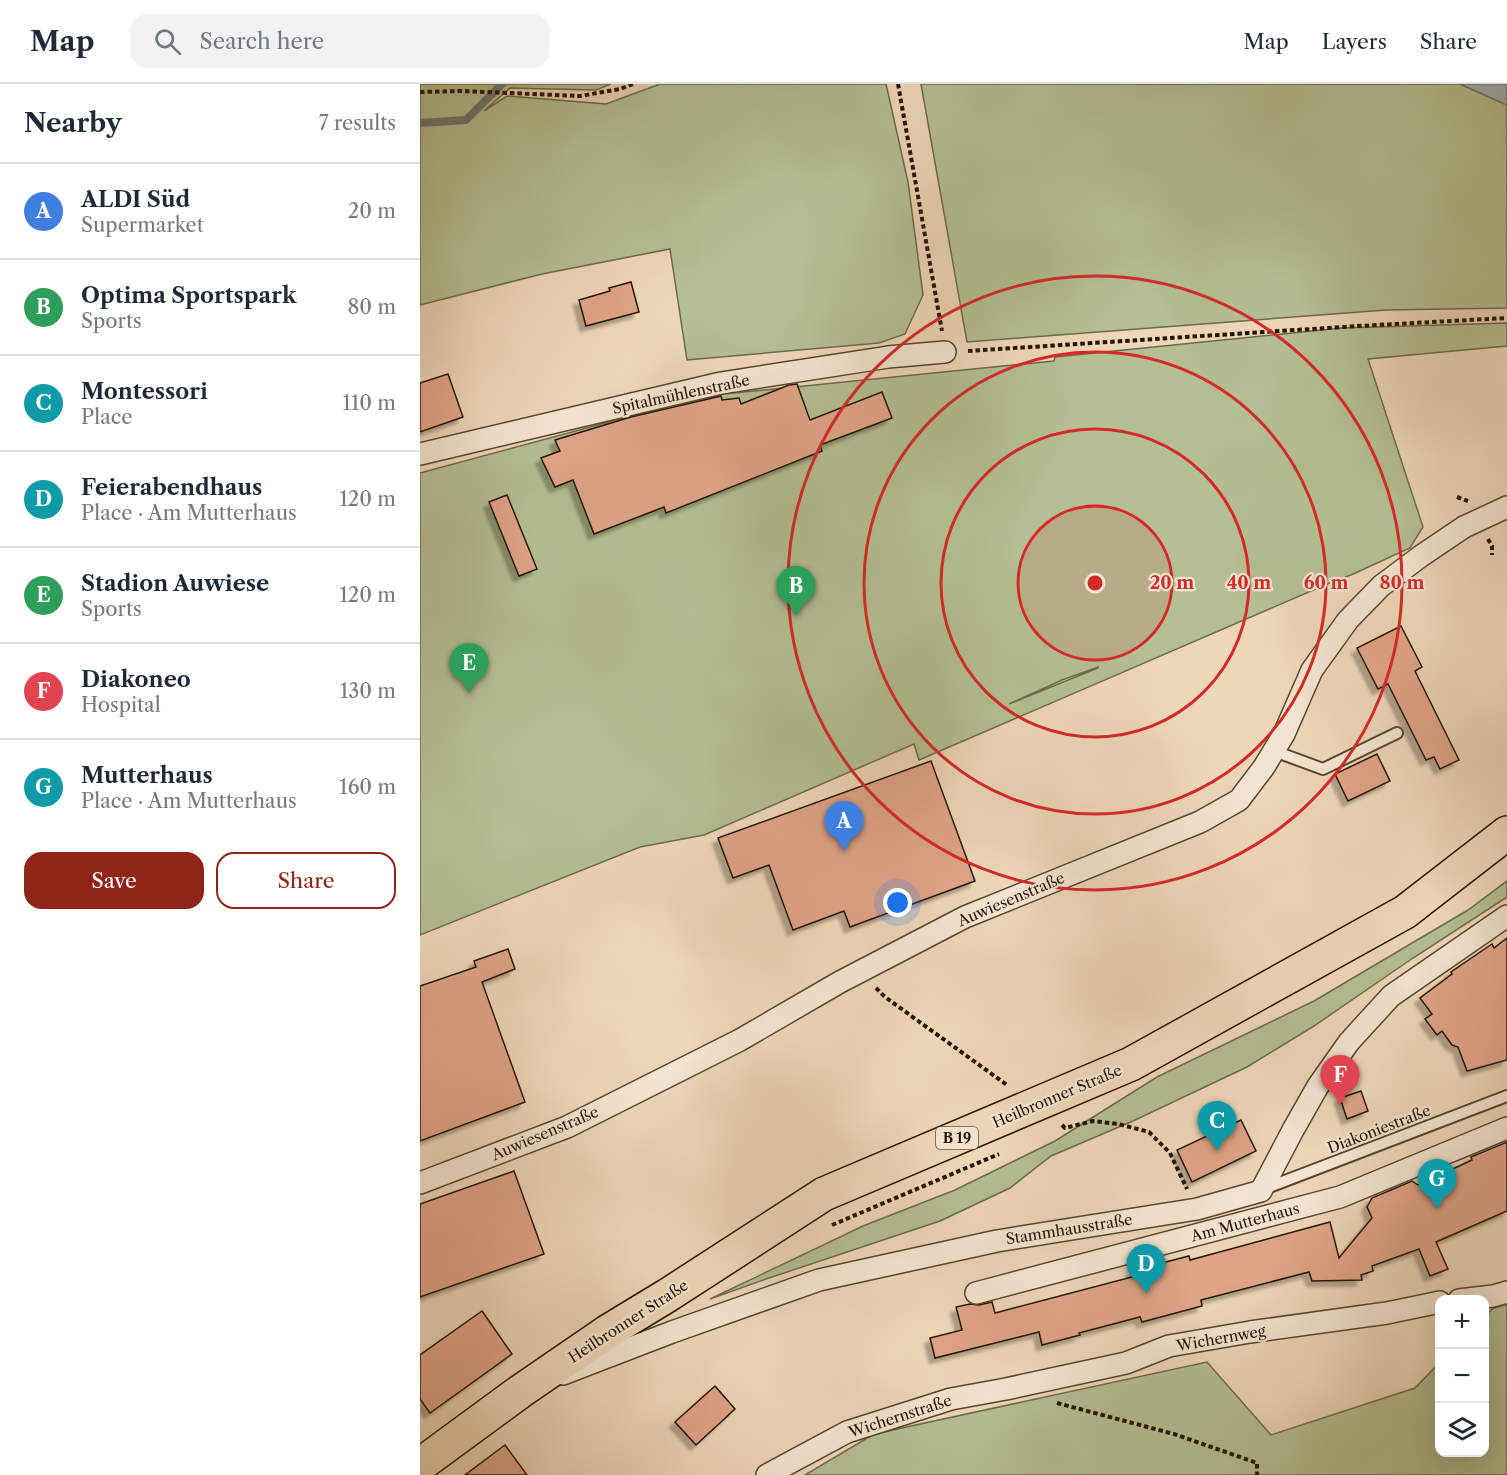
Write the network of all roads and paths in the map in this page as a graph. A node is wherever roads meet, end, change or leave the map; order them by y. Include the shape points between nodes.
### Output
1 (633, 84) edge
2 (898, 84) edge
3 (420, 92) edge
4 (1507, 318) edge
5 (945, 352) junction
6 (420, 454) edge
7 (1507, 507) edge
8 (1397, 734) dead end
9 (1274, 751) junction
10 (1507, 833) edge
11 (1507, 916) edge
12 (862, 971) junction
13 (1010, 1087) dead end
14 (1507, 1096) edge
15 (1065, 1128) dead end
16 (1507, 1128) edge
17 (420, 1183) edge
18 (1261, 1191) junction
19 (1197, 1209) junction
20 (1507, 1292) edge
21 (975, 1293) dead end
22 (1489, 1296) edge
23 (1435, 1303) edge
24 (1006, 1389) joint
25 (521, 1391) junction
26 (1051, 1401) dead end
27 (420, 1465) edge
28 (767, 1475) edge
29 (1257, 1475) edge

1 - 3 path via 580,96
2 - 5 path
4 - 5 path
5 - 6 street, Spitalmühlenstraße via 721,383
7 - 9 street, Auwiesenstraße via 1464,527 1421,556 1381,586 1348,620 1312,670
8 - 9 lane via 1323,769
9 - 12 street, Auwiesenstraße via 1239,800 1200,822 965,917
10 - 25 main road, Heilbronner Straße / B 19 via 1405,912 1131,1064 824,1194
11 - 18 street via 1391,996 1349,1042 1318,1086
12 - 13 path via 885,997
12 - 17 street, Auwiesenstraße via 740,1040 567,1127
14 - 18 lane, Diakoniestraße
15 - 19 path via 1093,1121 1149,1132 1170,1153
16 - 21 street, Am Mutterhaus via 1340,1197
18 - 19 street, Stammhausstraße
19 - 25 street, Stammhausstraße via 997,1241 819,1280
20 - 22 street
23 - 24 street, Wichernweg via 1169,1346 1126,1363
24 - 28 street, Wichernstraße via 951,1399 847,1432
25 - 27 main road, Heilbronner Straße / B 19
26 - 29 path via 1174,1434 1257,1463

